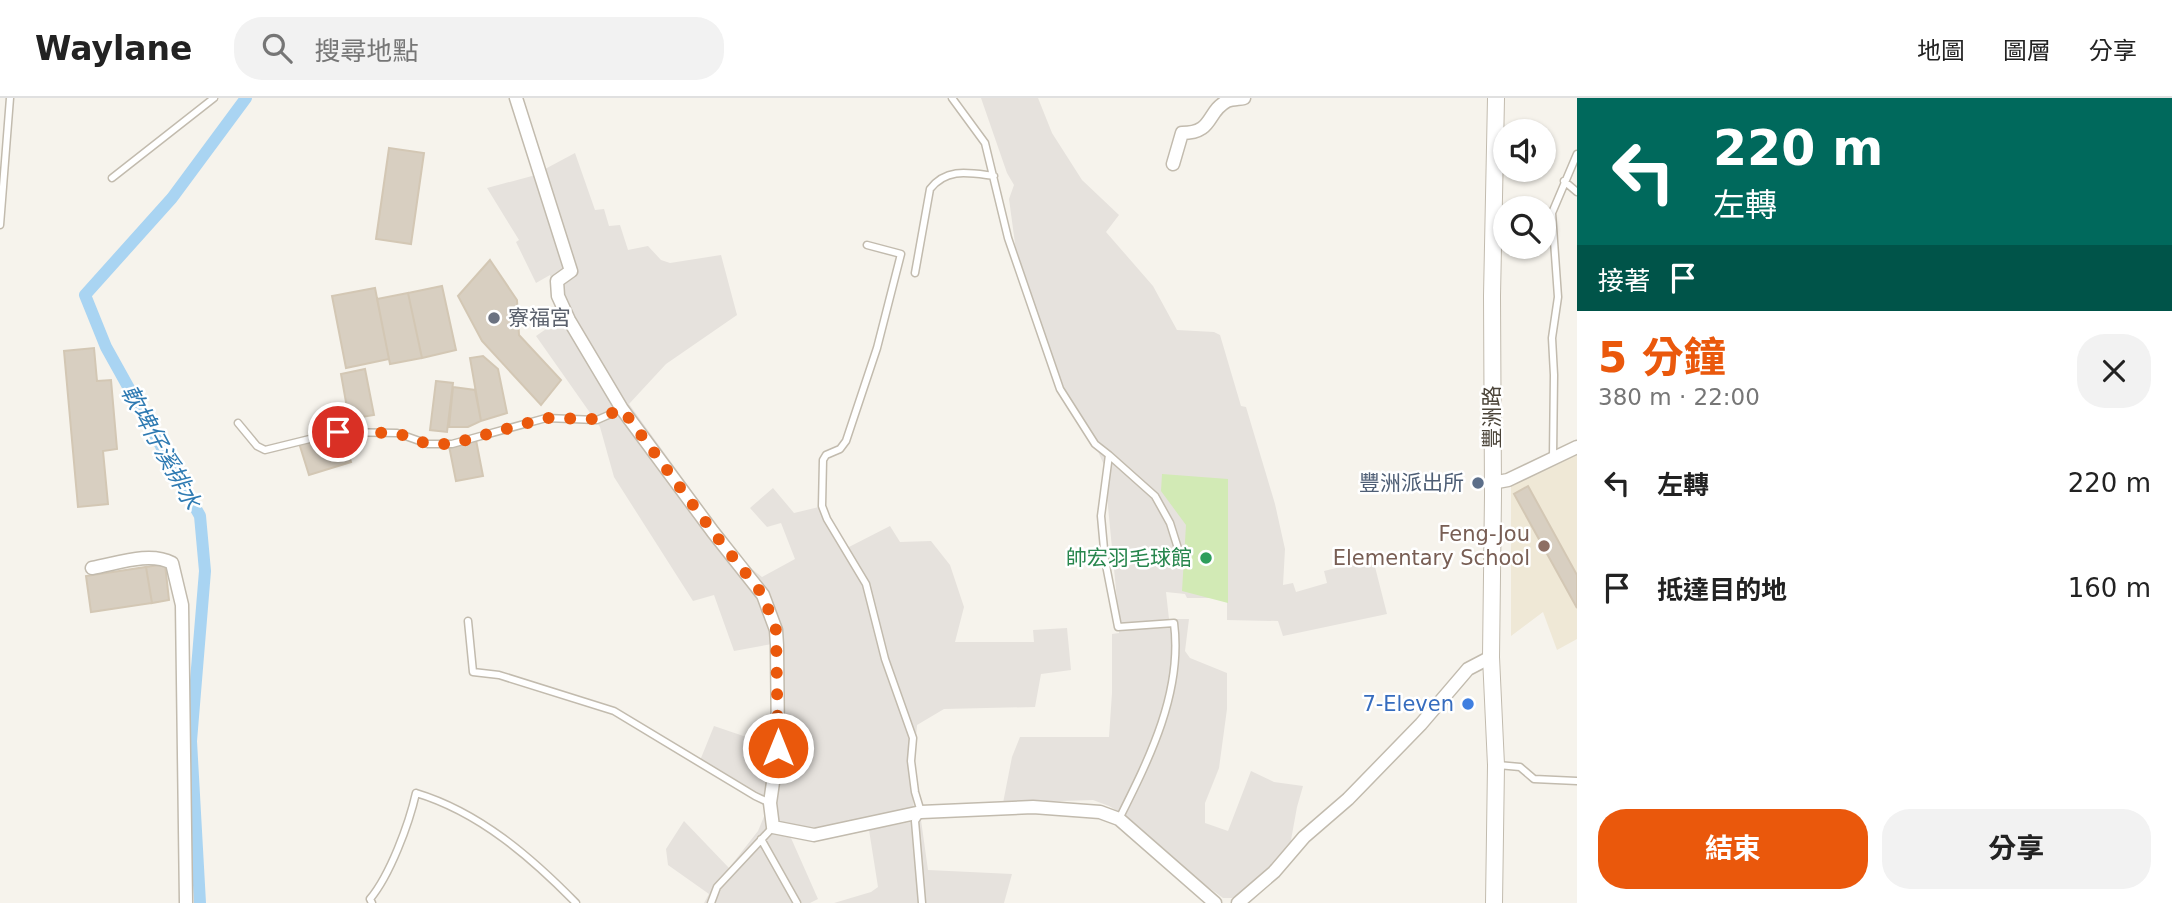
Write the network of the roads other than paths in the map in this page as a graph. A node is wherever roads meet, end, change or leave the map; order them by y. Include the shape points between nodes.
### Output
1 (10, 98) edge
2 (214, 98) edge
3 (516, 98) edge
4 (952, 98) edge
5 (1244, 98) edge
6 (1496, 98) edge
7 (1577, 154) edge
8 (1173, 164) dead end
9 (994, 176) junction
10 (112, 178) dead end
11 (1564, 181) junction
12 (1577, 192) edge
13 (0, 225) edge
14 (867, 245) dead end
15 (915, 273) dead end
16 (622, 409) junction
17 (238, 423) dead end
18 (1577, 447) edge
19 (1109, 455) junction
20 (1553, 458) junction
21 (1492, 483) junction
22 (1181, 558) dead end
23 (92, 568) dead end
24 (468, 621) dead end
25 (1491, 657) junction
26 (1496, 765) junction
27 (1577, 781) edge
28 (770, 803) junction
29 (921, 812) junction
30 (1119, 820) junction
31 (773, 827) junction
32 (761, 839) junction
33 (186, 903) edge
34 (372, 903) edge
35 (576, 903) edge
36 (711, 903) edge
37 (797, 903) edge
38 (922, 903) edge
39 (1215, 903) edge
40 (1238, 903) edge
41 (1494, 903) edge

1 - 13 lane
2 - 10 lane
3 - 16 street via 570,271 557,281 558,296
4 - 9 lane via 985,144
5 - 8 street via 1228,100 1210,122 1194,132 1182,132
6 - 21 street, 豐洲路
7 - 11 lane
9 - 15 lane via 957,173 934,184
9 - 19 lane via 1008,238 1060,389 1095,444
11 - 12 lane
11 - 20 lane via 1552,213 1558,296 1552,338
14 - 29 lane via 901,254 846,441 823,460 822,506 866,584 885,659 913,738 911,761
16 - 17 lane via 597,419 546,418 452,444 428,444 397,433 338,432 265,450
16 - 28 street via 763,595 777,645 778,748
18 - 20 street
19 - 22 lane via 1155,496
19 - 30 lane via 1101,516 1118,627 1174,623 1177,648 1156,743
20 - 21 street via 1508,481
21 - 25 street, 豐洲路
23 - 33 street via 150,557 172,564 182,604
24 - 28 lane via 473,672 614,711
25 - 26 street, 豐洲路
25 - 40 street via 1468,669 1348,799
26 - 27 lane via 1520,767 1534,779
26 - 41 street, 豐洲路
28 - 31 street
29 - 30 street via 1033,807 1100,812
29 - 31 street via 814,835
29 - 38 lane via 915,821
30 - 39 street
31 - 32 lane
32 - 36 lane via 717,887
32 - 37 lane
34 - 35 lane via 416,793 445,802 509,843

